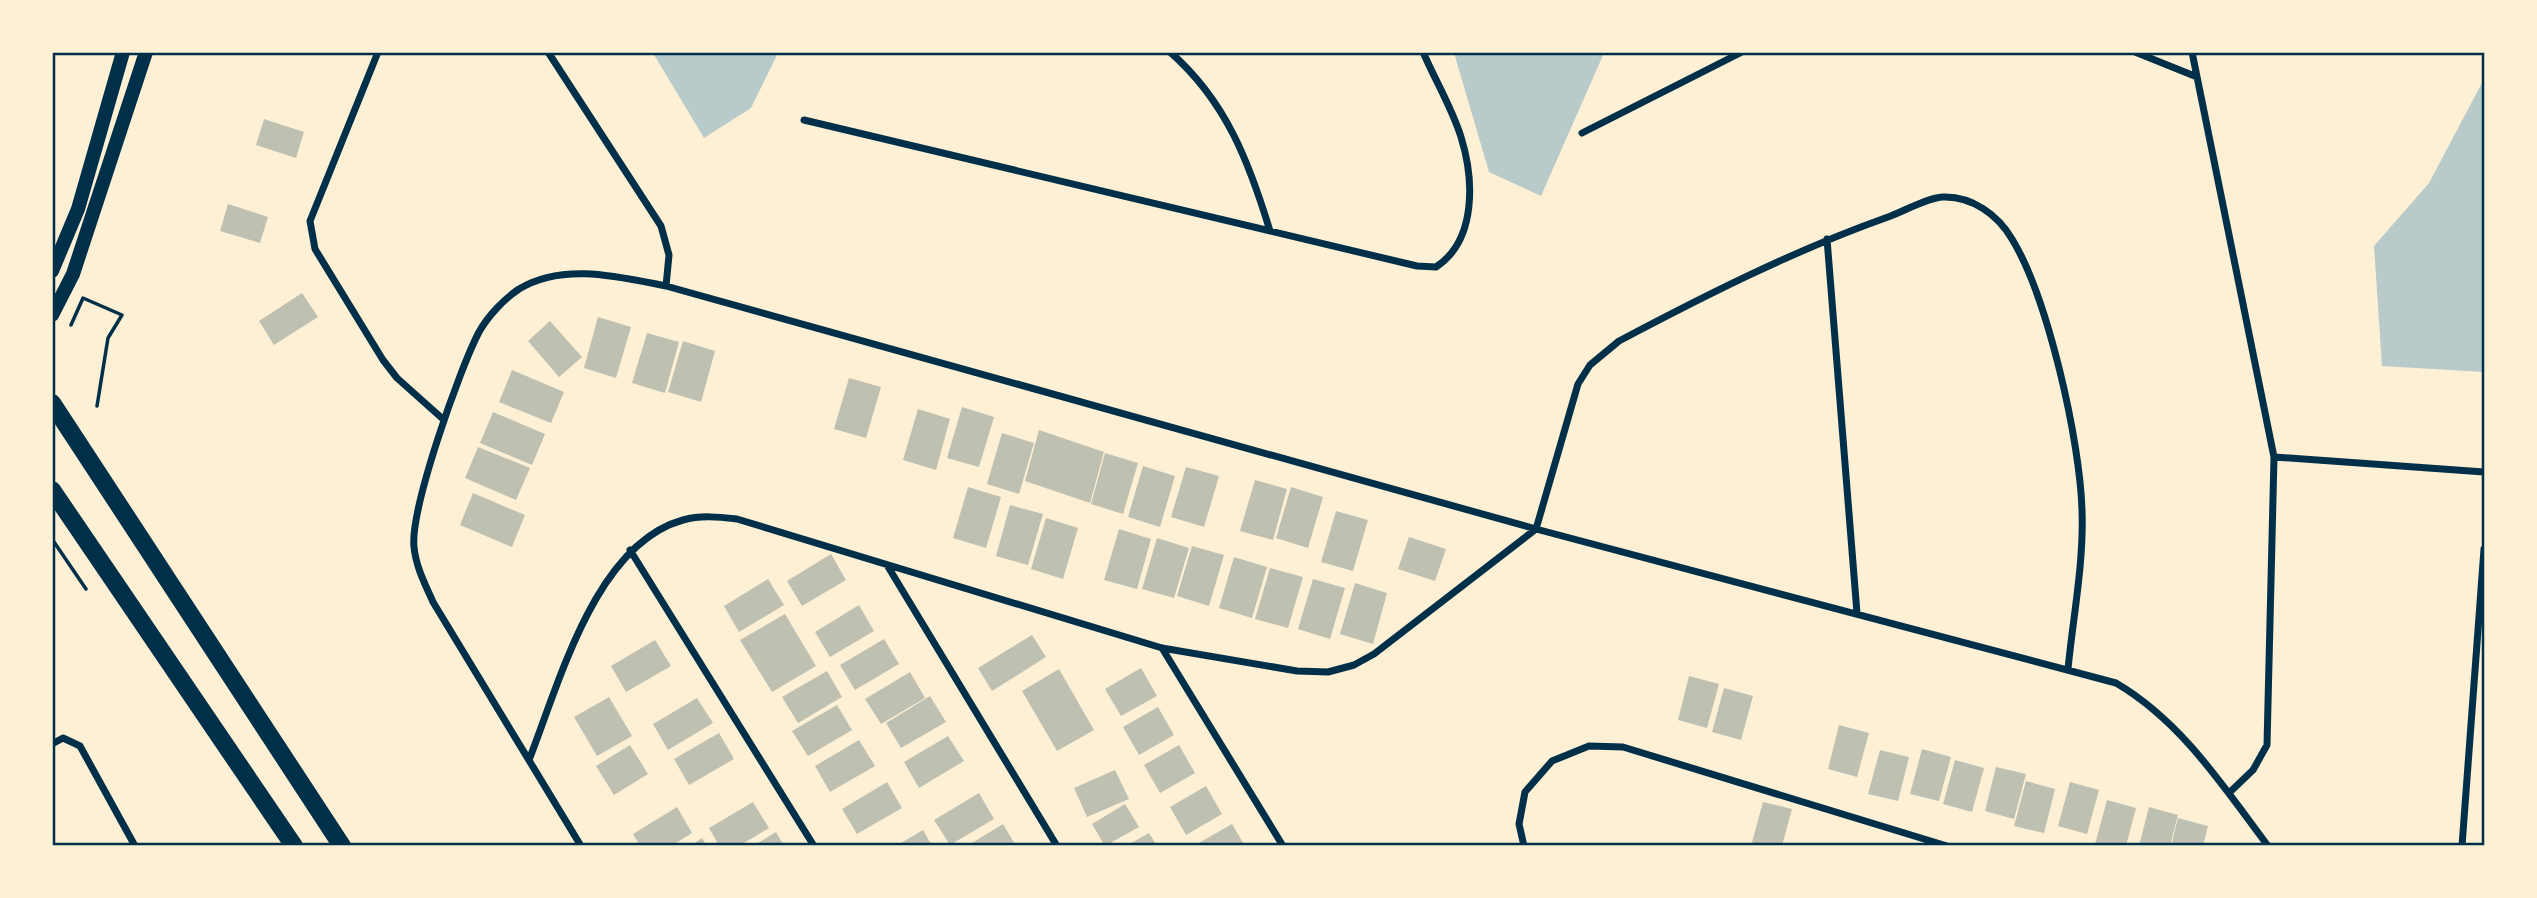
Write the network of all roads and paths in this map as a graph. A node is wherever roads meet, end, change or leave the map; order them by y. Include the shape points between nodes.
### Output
1 (123, 52) edge
2 (146, 52) edge
3 (378, 52) edge
4 (548, 52) edge
5 (1170, 52) edge
6 (1423, 52) edge
7 (1742, 52) edge
8 (2134, 52) edge
9 (2192, 52) edge
10 (2197, 77) junction
11 (804, 120) dead end
12 (1582, 133) dead end
13 (1270, 231) junction
14 (1827, 239) junction
15 (52, 271) edge
16 (666, 286) junction
17 (52, 315) edge
18 (71, 325) dead end
19 (97, 406) dead end
20 (56, 409) edge
21 (444, 420) junction
22 (2274, 457) junction
23 (2484, 472) edge
24 (52, 490) edge
25 (1536, 529) junction
26 (52, 539) edge
27 (52, 547) edge
28 (2484, 549) edge
29 (630, 550) junction
30 (61, 552) junction
31 (887, 564) junction
32 (86, 589) dead end
33 (1857, 613) junction
34 (1162, 648) junction
35 (2481, 664) edge
36 (2068, 669) junction
37 (52, 744) edge
38 (529, 760) junction
39 (2228, 793) junction
40 (135, 845) edge
41 (294, 845) edge
42 (342, 845) edge
43 (581, 845) edge
44 (814, 845) edge
45 (1057, 845) edge
46 (1283, 845) edge
47 (1524, 845) edge
48 (1947, 845) edge
49 (2268, 845) edge
50 (2462, 845) edge

1 - 15 main road via 78,209
2 - 17 main road via 73,274
3 - 21 street via 310,221 310,236 383,360
4 - 16 street via 661,226 669,255
5 - 13 street via 1219,108 1248,162
6 - 13 street via 1461,138 1471,205 1456,248 1436,267 1417,267
7 - 12 street
8 - 10 street
9 - 10 street
10 - 22 street
11 - 13 street
14 - 25 street via 1671,313 1619,341 1590,365 1578,384
14 - 33 street
14 - 36 street via 1942,197 1969,200 1994,215 2013,239 2050,341 2075,449 2082,511
16 - 21 street via 587,273 549,278 520,289 495,310 479,332
16 - 25 street
18 - 19 path via 83,299 122,315 108,338
20 - 42 highway
21 - 38 street via 417,515 413,545 419,573
22 - 23 street
22 - 39 street via 2267,745 2253,770
24 - 41 highway
25 - 33 street
25 - 34 street via 1354,665 1328,672 1297,671
26 - 30 path
27 - 30 path
28 - 35 street
29 - 31 street via 682,520 709,516 737,519
29 - 38 street via 602,589 578,636
29 - 44 street
30 - 32 path
31 - 34 street
31 - 45 street
33 - 36 street
34 - 46 street
35 - 50 street
36 - 39 street via 2116,683 2146,701 2172,724
37 - 40 street via 63,738 80,746
38 - 43 street
39 - 49 street
47 - 48 street via 1519,824 1525,792 1552,761 1589,746 1623,747

